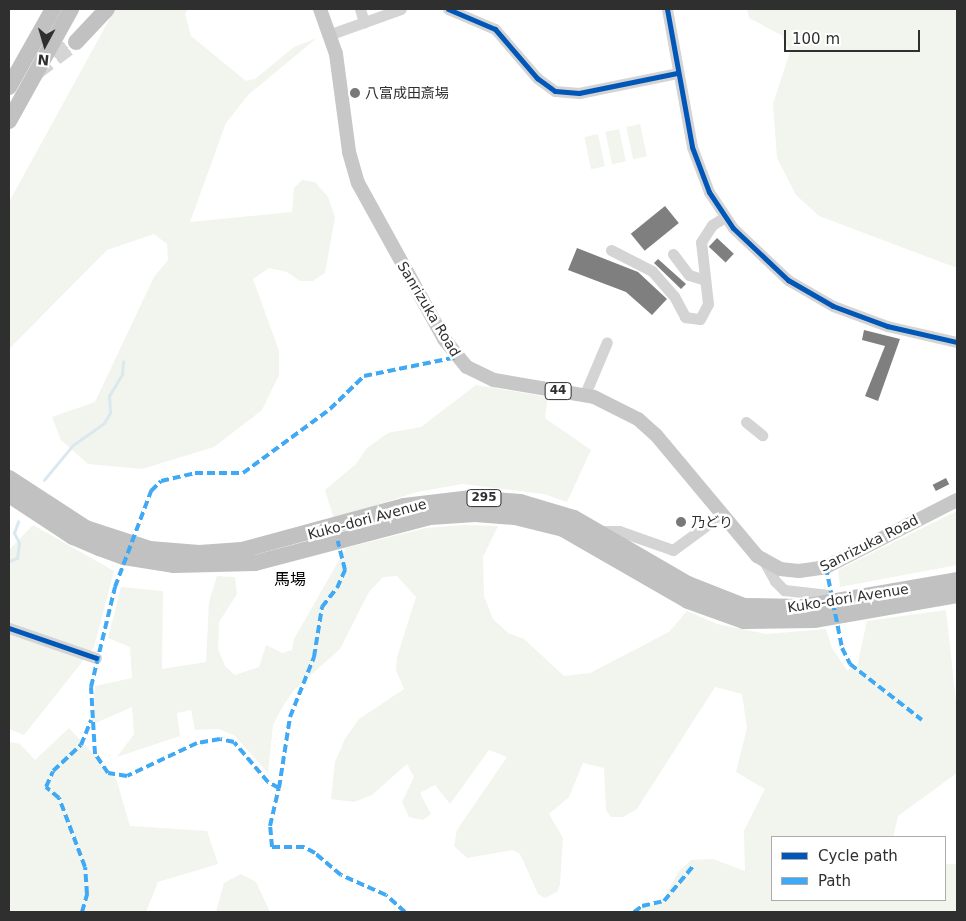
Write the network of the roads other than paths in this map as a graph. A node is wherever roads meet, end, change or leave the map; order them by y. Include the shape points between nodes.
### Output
1 (53, 9) edge
2 (72, 9) edge
3 (107, 9) edge
4 (320, 9) edge
5 (360, 9) edge
6 (401, 9) edge
7 (448, 9) edge
8 (667, 9) edge
9 (364, 22) junction
10 (330, 34) junction
11 (76, 42) tunnel mouth
12 (677, 73) junction
13 (9, 87) edge
14 (9, 120) edge
15 (725, 217) junction
16 (611, 250) dead end
17 (673, 254) dead end
18 (705, 280) junction
19 (606, 342) dead end
20 (957, 342) edge
21 (585, 394) junction
22 (746, 422) dead end
23 (762, 436) dead end
24 (9, 478) edge
25 (9, 495) edge
26 (957, 500) edge
27 (722, 514) junction
28 (599, 531) junction
29 (764, 561) junction
30 (957, 580) edge
31 (957, 595) edge
32 (831, 602) junction
33 (9, 628) edge
34 (96, 658) dead end

1 - 13 highway
2 - 14 highway
3 - 11 highway
4 - 10 main road, Sanrizuka Road / 44
5 - 9 street
6 - 9 street
7 - 12 street via 495,29 537,78 555,91 579,93
8 - 12 street
9 - 10 street
10 - 21 main road, Sanrizuka Road / 44 via 341,73 349,152 358,183 457,358 480,374
12 - 15 street via 692,147 709,192
15 - 18 street via 712,225 702,242
15 - 20 street via 757,254 809,294 858,318
16 - 18 street via 652,272 674,296 685,317 693,320 706,314
17 - 18 street via 689,275
19 - 21 street
21 - 27 main road, Sanrizuka Road / 44 via 614,404 638,419 656,435
22 - 23 street
24 - 28 highway, Kuko-dori Avenue / 295 via 61,514 104,536 150,549 199,554 282,542 404,506 472,498 541,507
25 - 31 highway, Kuko-dori Avenue / 295 via 73,537 124,557 174,565 255,563 430,518 496,515 564,530 688,601 744,621 814,620
26 - 29 main road, Sanrizuka Road / 44 via 826,567 789,570
27 - 28 street via 673,550 619,531
27 - 29 main road, Sanrizuka Road / 44
28 - 32 highway, Kuko-dori Avenue / 295 via 688,584 724,601 783,609
29 - 32 street via 784,590 829,595
30 - 32 highway, Kuko-dori Avenue / 295
33 - 34 street

